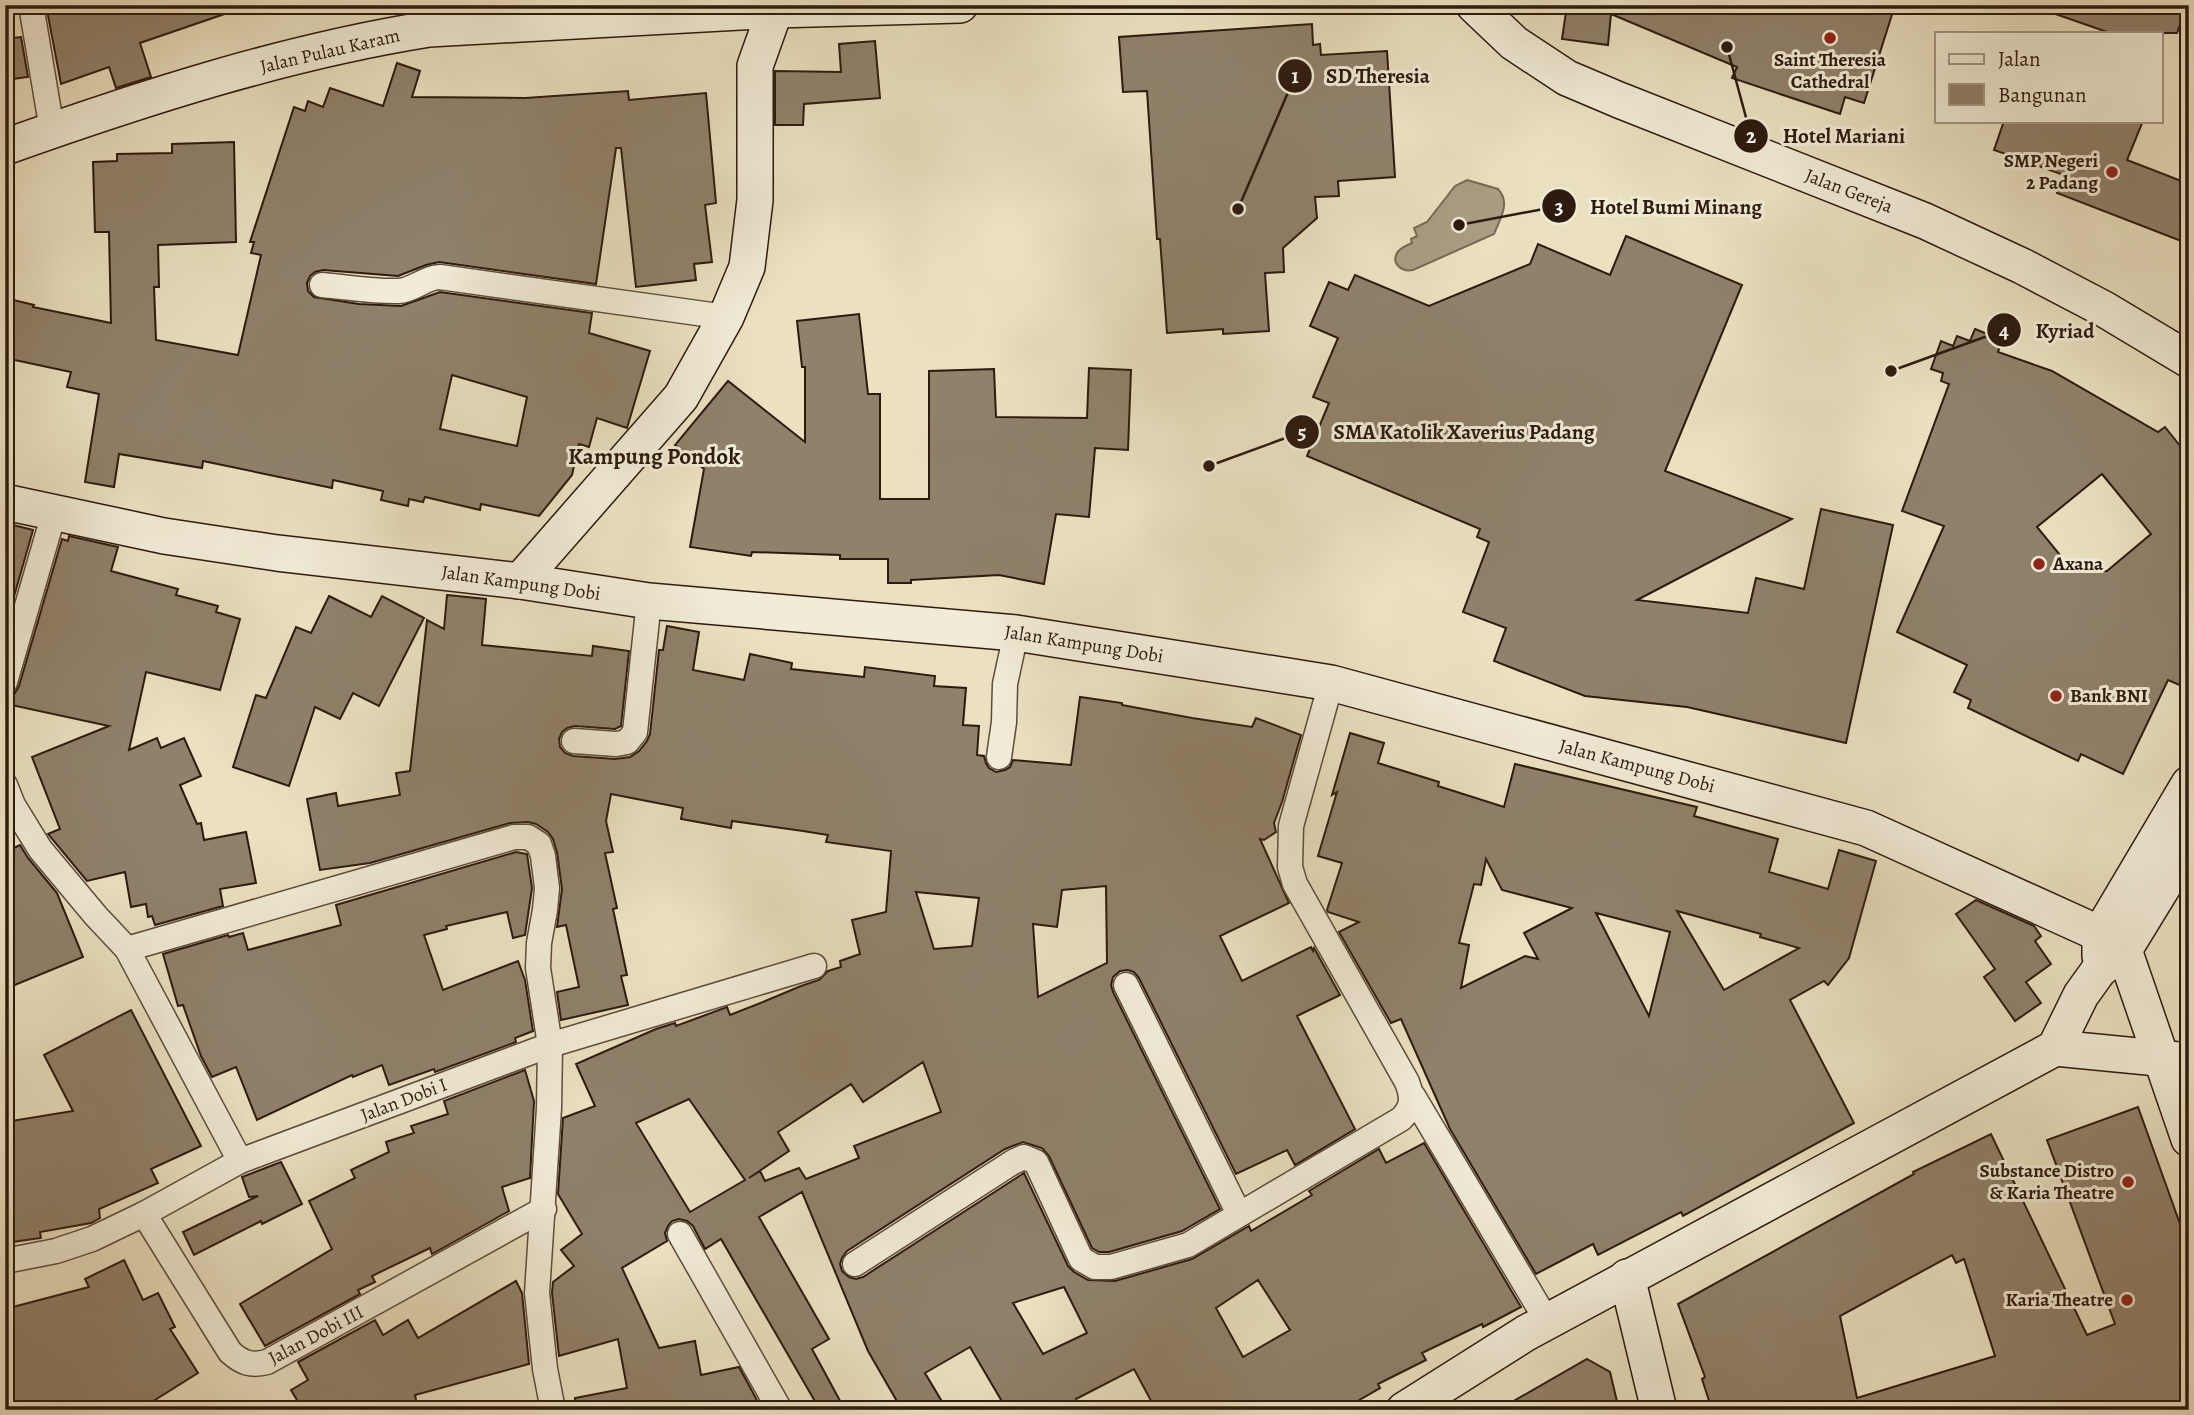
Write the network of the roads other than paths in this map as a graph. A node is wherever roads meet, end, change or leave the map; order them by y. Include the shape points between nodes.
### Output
1 (31, 5) edge
2 (960, 5) edge
3 (1474, 5) edge
4 (775, 10) junction
5 (52, 130) junction
6 (5, 147) edge
7 (322, 285) dead end
8 (726, 317) junction
9 (2189, 360) edge
10 (5, 502) edge
11 (54, 513) junction
12 (520, 581) junction
13 (649, 601) junction
14 (1016, 633) junction
15 (5, 682) edge
16 (1331, 683) junction
17 (574, 741) dead end
18 (999, 757) dead end
19 (2189, 784) edge
20 (5, 785) edge
21 (2175, 848) edge
22 (127, 949) junction
23 (2108, 951) junction
24 (814, 966) dead end
25 (1126, 985) dead end
26 (550, 1045) junction
27 (2056, 1048) junction
28 (2175, 1060) edge
29 (1413, 1096) junction
30 (2189, 1139) edge
31 (240, 1161) junction
32 (544, 1209) junction
33 (144, 1214) junction
34 (1239, 1214) junction
35 (680, 1234) dead end
36 (5, 1261) edge
37 (856, 1264) dead end
38 (1627, 1278) junction
39 (1547, 1321) junction
40 (553, 1410) edge
41 (780, 1410) edge
42 (1404, 1410) edge
43 (1659, 1410) edge

1 - 5 street
2 - 4 street, Jalan Pulau Karam
3 - 9 street, Jalan Gereja via 1514,43 1567,78 1925,221 2104,309
4 - 5 street, Jalan Pulau Karam via 429,29 374,38 221,77
4 - 8 street via 755,66 755,200 747,267
5 - 6 street, Jalan Pulau Karam
7 - 8 street via 397,291 440,277
8 - 12 street via 681,397
10 - 11 street, Jalan Kampung Dobi
11 - 12 street, Jalan Kampung Dobi via 277,553
11 - 15 street
12 - 13 street, Jalan Kampung Dobi
13 - 14 street, Jalan Kampung Dobi
13 - 17 street via 635,732 616,744
14 - 16 street, Jalan Kampung Dobi
14 - 18 street via 1005,684
16 - 23 street, Jalan Kampung Dobi via 1866,828
16 - 29 street via 1291,826 1290,867 1295,884
19 - 21 street
20 - 22 street via 40,849
21 - 23 street
22 - 26 street via 514,837 528,837 539,844 547,888 538,968
22 - 31 street
23 - 27 street
23 - 28 street
24 - 26 street, Jalan Dobi I
25 - 34 street
26 - 31 street, Jalan Dobi I
26 - 32 street
27 - 28 street
27 - 38 street
28 - 30 street
29 - 34 street via 1410,1110 1401,1119
29 - 39 street
31 - 33 street, Jalan Dobi I
32 - 33 street, Jalan Dobi III via 255,1365 241,1362 230,1352
32 - 40 street via 537,1293
33 - 36 street, Jalan Dobi I via 92,1239
34 - 37 street via 1188,1245 1095,1268 1081,1259 1036,1162 1024,1157
35 - 41 street
38 - 39 street
38 - 43 street
39 - 42 street

